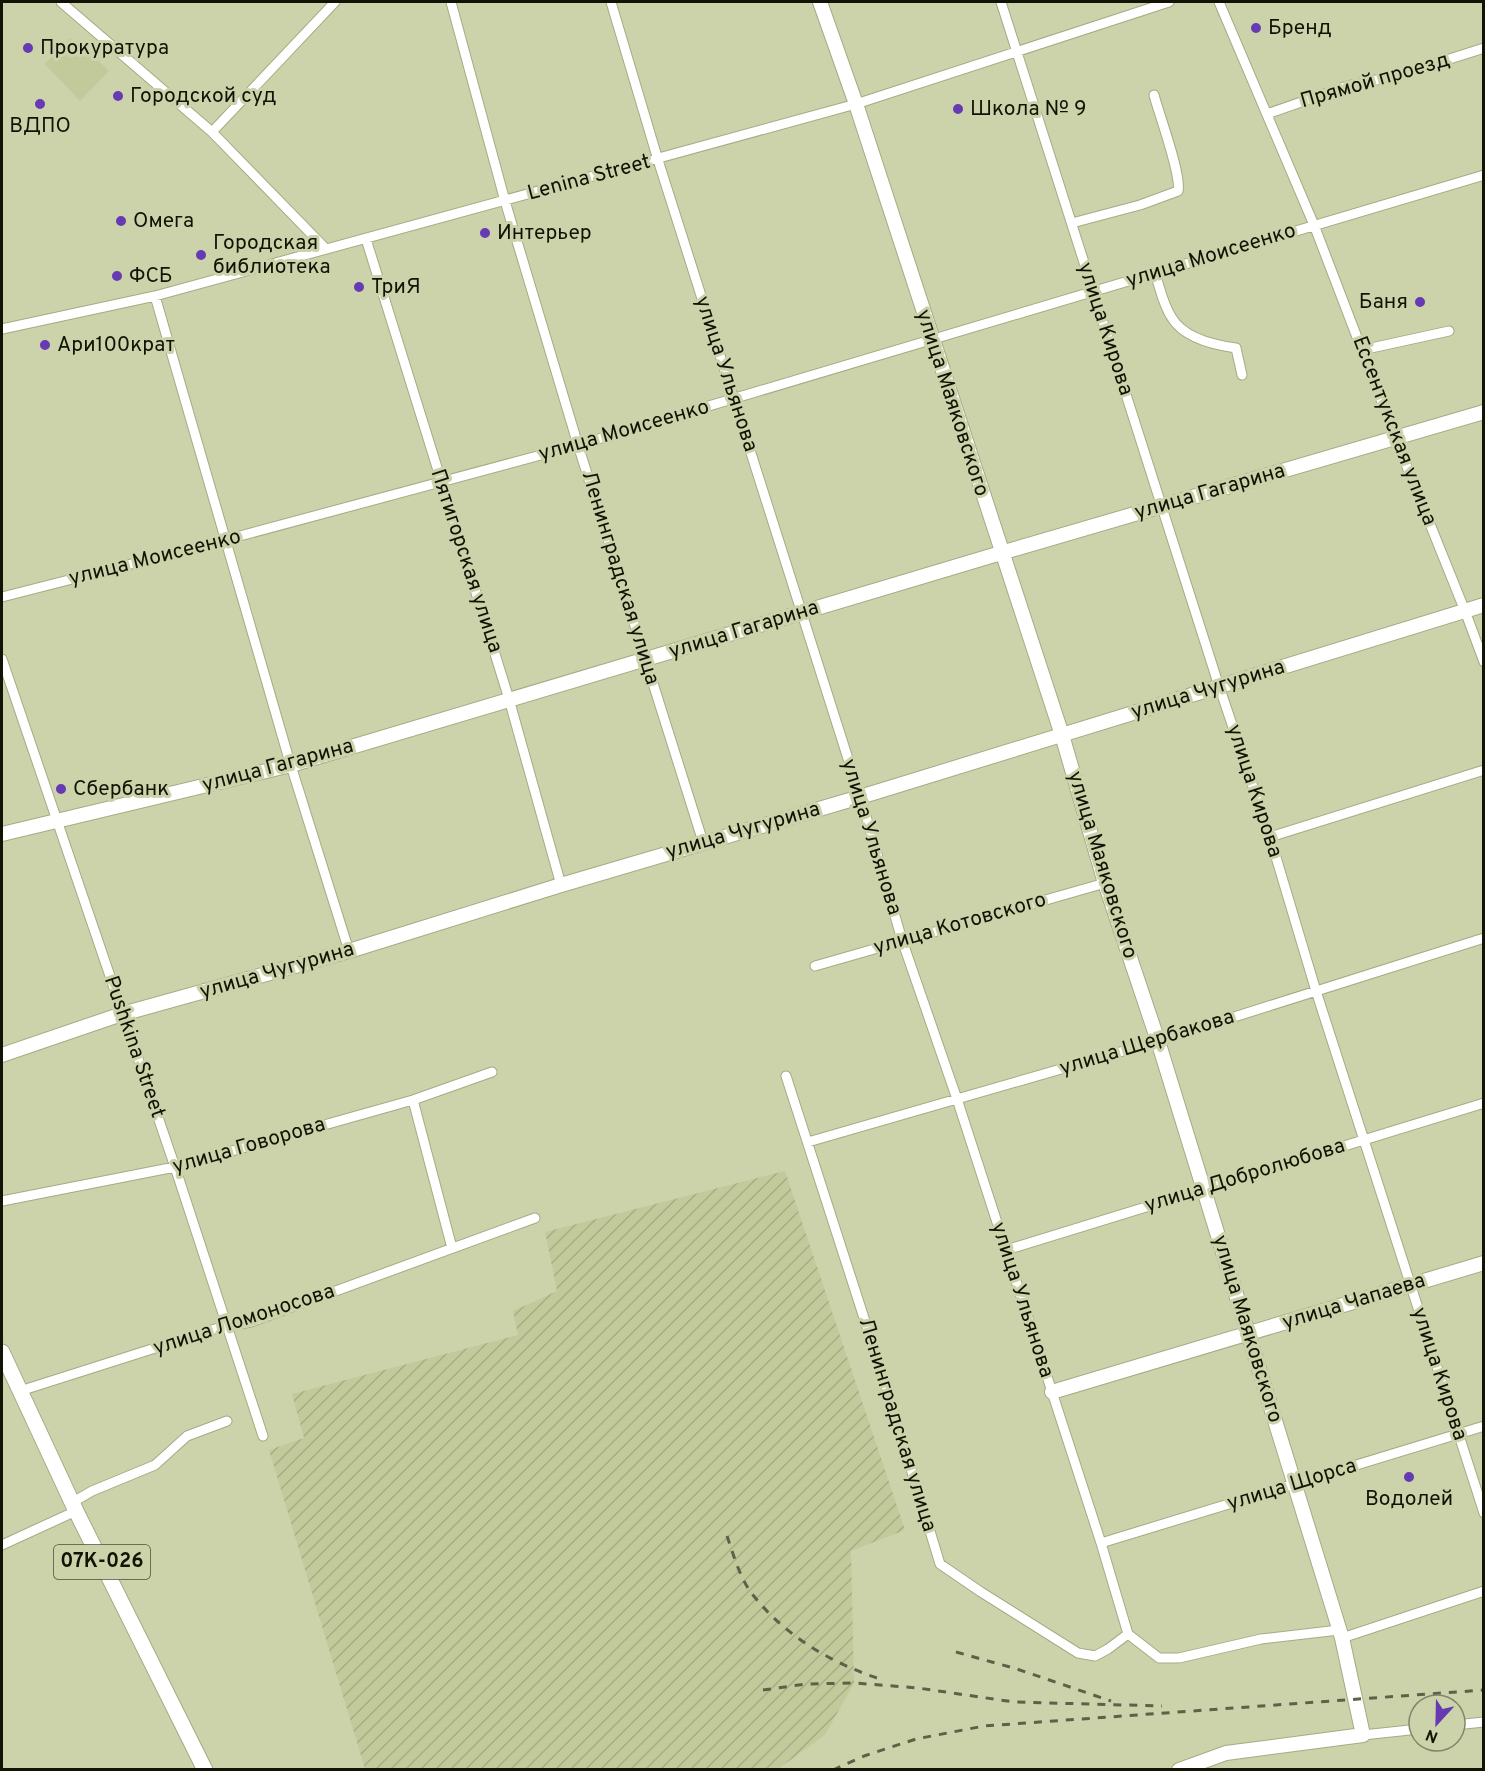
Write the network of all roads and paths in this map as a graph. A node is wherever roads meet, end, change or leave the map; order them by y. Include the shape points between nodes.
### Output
1 (62, 2) edge
2 (334, 2) edge
3 (452, 2) edge
4 (611, 2) edge
5 (820, 2) edge
6 (1001, 2) edge
7 (1169, 2) edge
8 (1220, 2) edge
9 (1484, 48) edge
10 (1017, 51) junction
11 (1154, 95) dead end
12 (855, 104) junction
13 (1267, 114) junction
14 (212, 132) junction
15 (658, 160) junction
16 (1484, 175) edge
17 (506, 201) junction
18 (1071, 223) junction
19 (1314, 225) junction
20 (366, 239) junction
21 (326, 249) junction
22 (1155, 273) junction
23 (1093, 291) junction
24 (154, 296) junction
25 (2, 329) edge
26 (1449, 331) dead end
27 (932, 339) junction
28 (1362, 350) junction
29 (1242, 375) dead end
30 (734, 399) junction
31 (1484, 412) edge
32 (1395, 437) junction
33 (578, 445) junction
34 (440, 481) junction
35 (1161, 506) junction
36 (225, 540) junction
37 (1001, 553) junction
38 (2, 597) edge
39 (1484, 605) edge
40 (1466, 611) junction
41 (801, 613) junction
42 (2, 659) edge
43 (645, 660) junction
44 (1484, 662) edge
45 (1219, 687) junction
46 (509, 699) junction
47 (1062, 735) junction
48 (291, 765) junction
49 (1484, 770) edge
50 (860, 797) junction
51 (57, 821) junction
52 (2, 834) edge
53 (1270, 837) junction
54 (704, 842) junction
55 (1105, 883) junction
56 (561, 885) junction
57 (1484, 938) edge
58 (902, 940) junction
59 (349, 951) junction
60 (815, 966) dead end
61 (1316, 991) junction
62 (122, 1014) junction
63 (1158, 1041) junction
64 (2, 1055) edge
65 (492, 1072) dead end
66 (786, 1076) dead end
67 (957, 1099) junction
68 (412, 1100) junction
69 (1484, 1103) edge
70 (1364, 1139) junction
71 (808, 1142) junction
72 (175, 1167) junction
73 (1204, 1189) junction
74 (2, 1201) edge
75 (535, 1218) dead end
76 (452, 1248) junction
77 (1006, 1250) junction
78 (1484, 1263) edge
79 (1411, 1285) junction
80 (228, 1326) junction
81 (1249, 1333) junction
82 (2, 1352) edge
83 (20, 1391) junction
84 (1052, 1392) junction
85 (227, 1421) dead end
86 (1484, 1426) edge
87 (1458, 1434) junction
88 (263, 1436) dead end
89 (1296, 1484) junction
90 (74, 1506) junction
91 (1484, 1513) edge
92 (1101, 1543) junction
93 (2, 1545) edge
94 (1484, 1590) edge
95 (1128, 1634) junction
96 (1340, 1634) junction
97 (1484, 1722) edge
98 (1467, 1724) edge
99 (1407, 1730) edge
100 (1363, 1735) junction
101 (205, 1770) edge
102 (1179, 1770) edge

1 - 14 street
2 - 14 street
3 - 17 street, Ленинградская улица
4 - 15 street, улица Ульянова
5 - 12 street, улица Маяковского
6 - 10 street, улица Кирова
7 - 10 street, Lenina Street
8 - 13 street, Ессентукская улица
9 - 13 street, Прямой проезд
10 - 12 street, Lenina Street
10 - 18 street, улица Кирова
11 - 18 street via 1178,191
12 - 15 street, Lenina Street
12 - 27 street, улица Маяковского
13 - 19 street, Ессентукская улица
14 - 21 street
15 - 17 street, Lenina Street
15 - 30 street, улица Ульянова
16 - 19 street, улица Моисеенко
17 - 20 street, Lenina Street
17 - 33 street, Ленинградская улица
18 - 23 street, улица Кирова
19 - 22 street, улица Моисеенко
19 - 28 street, Ессентукская улица
20 - 21 street, Lenina Street
20 - 34 street, Пятигорская улица
21 - 24 street, Lenina Street
22 - 23 street, улица Моисеенко
22 - 29 street via 1166,307 1177,325 1211,344 1236,348
23 - 27 street, улица Моисеенко
23 - 35 street, улица Кирова
24 - 25 street, Lenina Street
24 - 36 street
26 - 28 street
27 - 30 street, улица Моисеенко
27 - 37 street, улица Маяковского
28 - 32 street, Ессентукская улица
30 - 33 street, улица Моисеенко
30 - 41 street, улица Ульянова
31 - 32 street, улица Гагарина
32 - 35 street, улица Гагарина
32 - 40 street, Ессентукская улица
33 - 34 street, улица Моисеенко
33 - 43 street, Ленинградская улица
34 - 36 street, улица Моисеенко
34 - 46 street, Пятигорская улица
35 - 37 street, улица Гагарина
35 - 45 street, улица Кирова
36 - 38 street, улица Моисеенко
36 - 48 street
37 - 41 street, улица Гагарина
37 - 47 street, улица Маяковского
39 - 40 street, улица Чугурина
40 - 44 street, Ессентукская улица
40 - 45 street, улица Чугурина
41 - 43 street, улица Гагарина
41 - 50 street, улица Ульянова
42 - 51 street, Pushkina Street
43 - 46 street, улица Гагарина
43 - 54 street, Ленинградская улица
45 - 47 street, улица Чугурина
45 - 53 street, улица Кирова
46 - 48 street, улица Гагарина
46 - 56 street, Пятигорская улица
47 - 50 street, улица Чугурина
47 - 55 street, улица Маяковского
48 - 51 street, улица Гагарина
48 - 59 street
49 - 53 street
50 - 54 street, улица Чугурина
50 - 58 street, улица Ульянова
51 - 52 street, улица Гагарина
51 - 62 street, Pushkina Street
53 - 61 street, улица Кирова
54 - 56 street, улица Чугурина
55 - 58 street, улица Котовского
55 - 63 street, улица Маяковского
56 - 59 street, улица Чугурина
57 - 61 street, улица Щербакова
58 - 60 street, улица Котовского
58 - 67 street, улица Ульянова
59 - 62 street, улица Чугурина
61 - 63 street, улица Щербакова
61 - 70 street, улица Кирова
62 - 64 street, улица Чугурина
62 - 72 street, Pushkina Street
63 - 67 street, улица Щербакова
63 - 73 street, улица Маяковского
65 - 68 street, улица Говорова
66 - 71 street, Ленинградская улица
67 - 71 street, улица Щербакова
67 - 77 street, улица Ульянова
68 - 72 street, улица Говорова
68 - 76 street
69 - 70 street, улица Добролюбова
70 - 73 street, улица Добролюбова
70 - 79 street, улица Кирова
71 - 95 street, Ленинградская улица via 940,1564 1078,1653 1095,1656
72 - 74 street, улица Говорова
72 - 80 street, Pushkina Street
73 - 77 street, улица Добролюбова
73 - 81 street, улица Маяковского
75 - 76 street, улица Ломоносова
76 - 80 street, улица Ломоносова via 251,1322
77 - 84 street, улица Ульянова
78 - 79 street, улица Чапаева
79 - 81 street, улица Чапаева
79 - 87 street, улица Кирова
80 - 83 street, улица Ломоносова
80 - 88 street, Pushkina Street
81 - 84 street, улица Чапаева
81 - 89 street, улица Маяковского
82 - 83 main road, 07К-026
83 - 90 main road, 07К-026
84 - 92 street, улица Ульянова
85 - 90 street via 187,1436 155,1465 92,1491
86 - 87 street, улица Щорса
87 - 89 street, улица Щорса
87 - 91 street, улица Кирова
89 - 92 street, улица Щорса
89 - 96 street, улица Маяковского
90 - 93 street
90 - 101 main road, 07К-026
92 - 95 street, улица Ульянова
94 - 96 street
95 - 96 street via 1159,1658 1179,1658 1262,1639
96 - 100 street, улица Маяковского
97 - 98 street
99 - 100 street
100 - 102 street via 1226,1753

